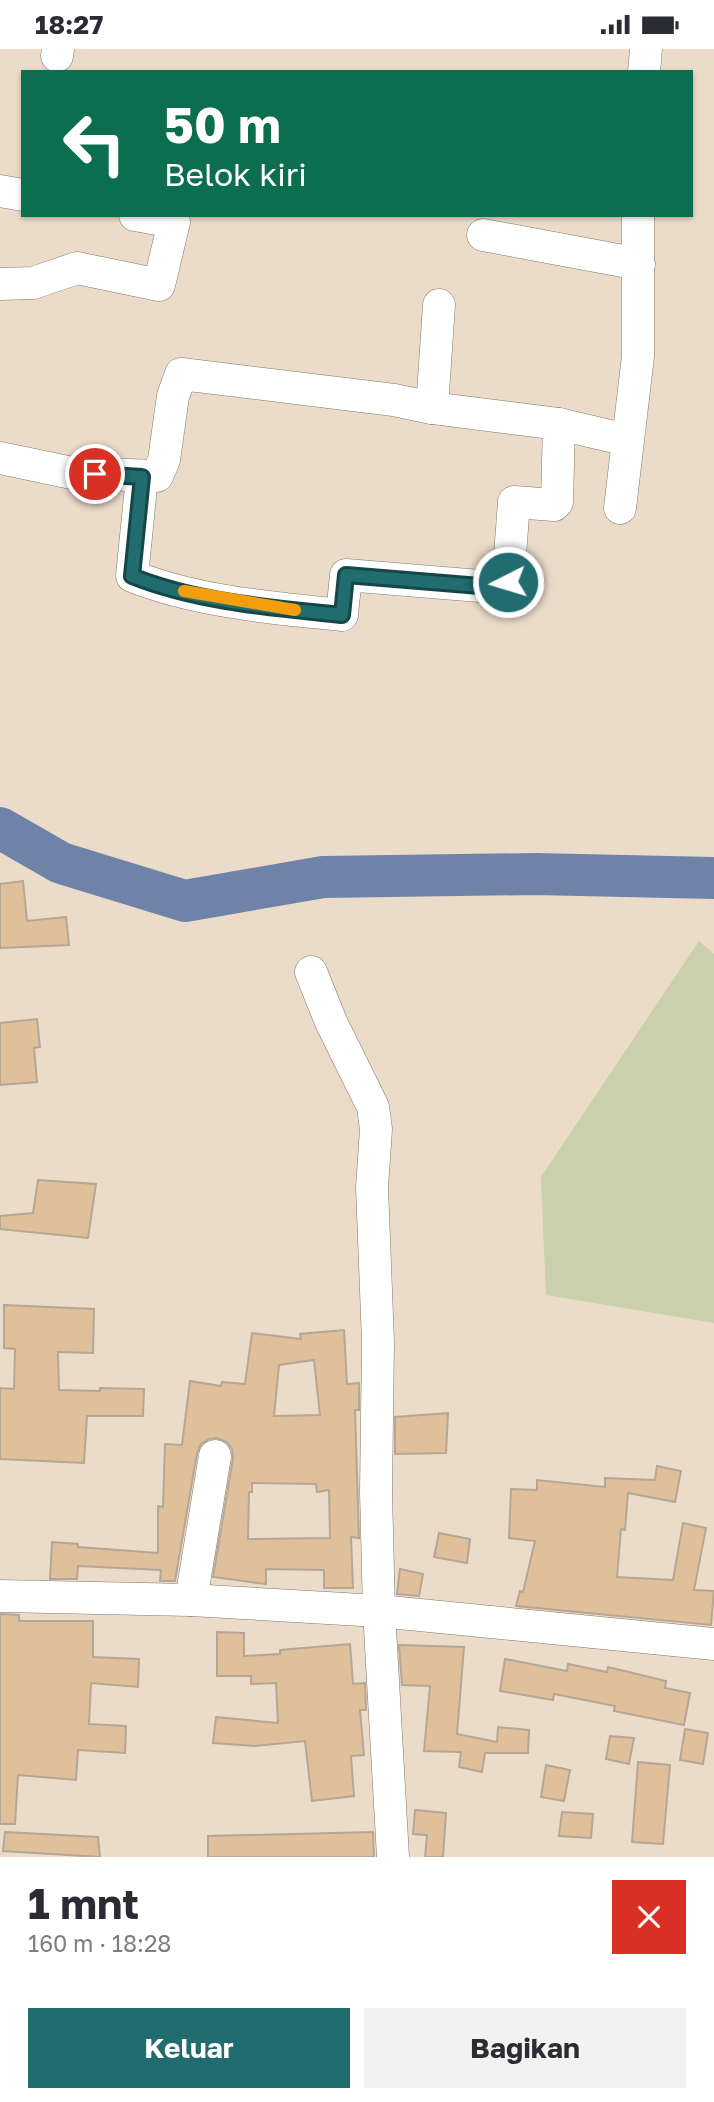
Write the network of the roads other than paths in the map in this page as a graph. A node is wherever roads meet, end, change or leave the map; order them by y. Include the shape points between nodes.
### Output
1 (646, 49) edge
2 (644, 70) edge
3 (0, 191) edge
4 (21, 195) edge
5 (146, 217) edge
6 (638, 217) edge
7 (483, 235) dead end
8 (639, 264) junction
9 (0, 283) edge
10 (439, 305) dead end
11 (432, 408) junction
12 (559, 424) junction
13 (627, 440) junction
14 (0, 458) edge
15 (142, 477) junction
16 (620, 508) dead end
17 (311, 972) dead end
18 (215, 1456) dead end
19 (0, 1596) edge
20 (191, 1600) junction
21 (379, 1611) junction
22 (714, 1644) edge
23 (393, 1857) edge

1 - 2 street
3 - 4 street
5 - 9 street via 174,222 159,285 77,268 33,283
6 - 8 street
7 - 8 street
8 - 13 street via 638,356
10 - 11 street
11 - 12 street
11 - 15 street via 181,374 173,395 164,460 157,476
12 - 13 street
12 - 15 street via 557,502 514,502 508,582 492,587 346,575 342,615 205,596 132,576
13 - 16 street
14 - 15 street via 72,473
17 - 21 street via 376,1119 372,1187
18 - 20 street
19 - 20 street
20 - 21 street
21 - 22 street
21 - 23 street

